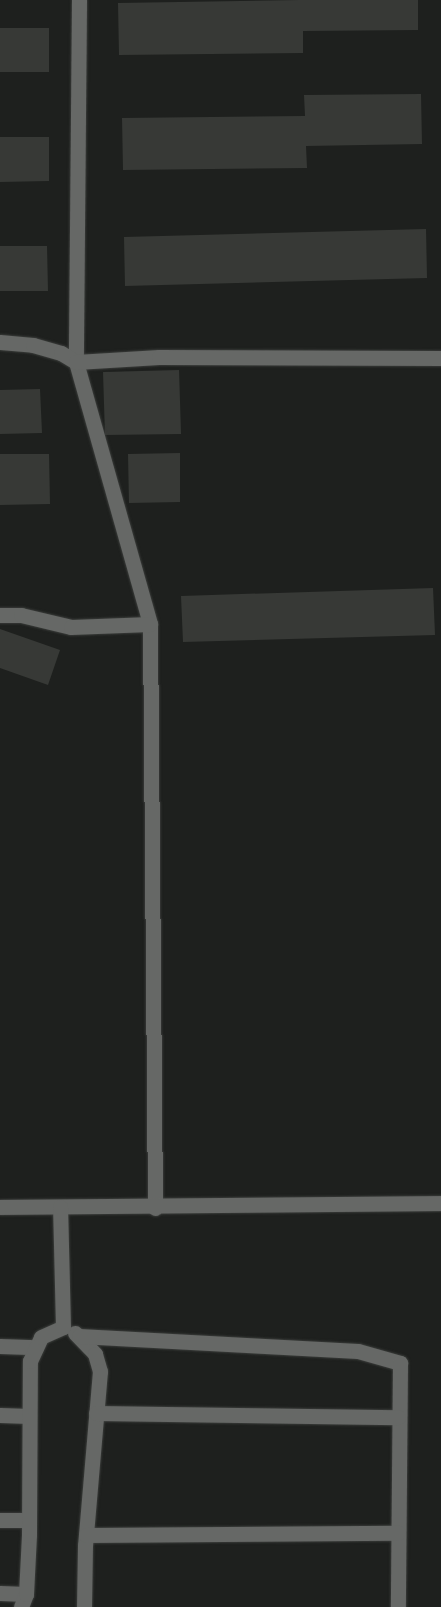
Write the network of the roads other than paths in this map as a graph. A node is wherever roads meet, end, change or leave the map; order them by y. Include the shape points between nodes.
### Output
1 (79, 0) edge
2 (0, 342) edge
3 (441, 358) edge
4 (76, 362) junction
5 (0, 615) edge
6 (150, 624) junction
7 (441, 1203) edge
8 (0, 1207) edge
9 (60, 1207) junction
10 (155, 1208) junction
11 (63, 1326) junction
12 (79, 1336) junction
13 (0, 1346) edge
14 (36, 1347) junction
15 (96, 1413) junction
16 (0, 1415) edge
17 (30, 1416) junction
18 (398, 1417) junction
19 (0, 1520) edge
20 (29, 1520) junction
21 (398, 1533) junction
22 (86, 1535) junction
23 (0, 1593) edge
24 (23, 1601) edge
25 (84, 1607) edge
26 (398, 1607) edge

1 - 4 street
2 - 4 street via 33,345 61,353
3 - 4 street via 159,357
4 - 6 street
5 - 6 street via 21,615 71,627
6 - 10 street
7 - 10 street
8 - 9 street
9 - 10 street
9 - 11 street
11 - 12 street
11 - 14 street via 41,1337
12 - 15 street via 96,1354 100,1371
12 - 18 street via 358,1351 388,1358 400,1363
13 - 14 street
14 - 17 street via 30,1361
15 - 18 street
15 - 22 street
16 - 17 street
17 - 20 street
18 - 21 street
19 - 20 street
20 - 24 street
21 - 22 street
21 - 26 street
22 - 25 street
23 - 24 street

